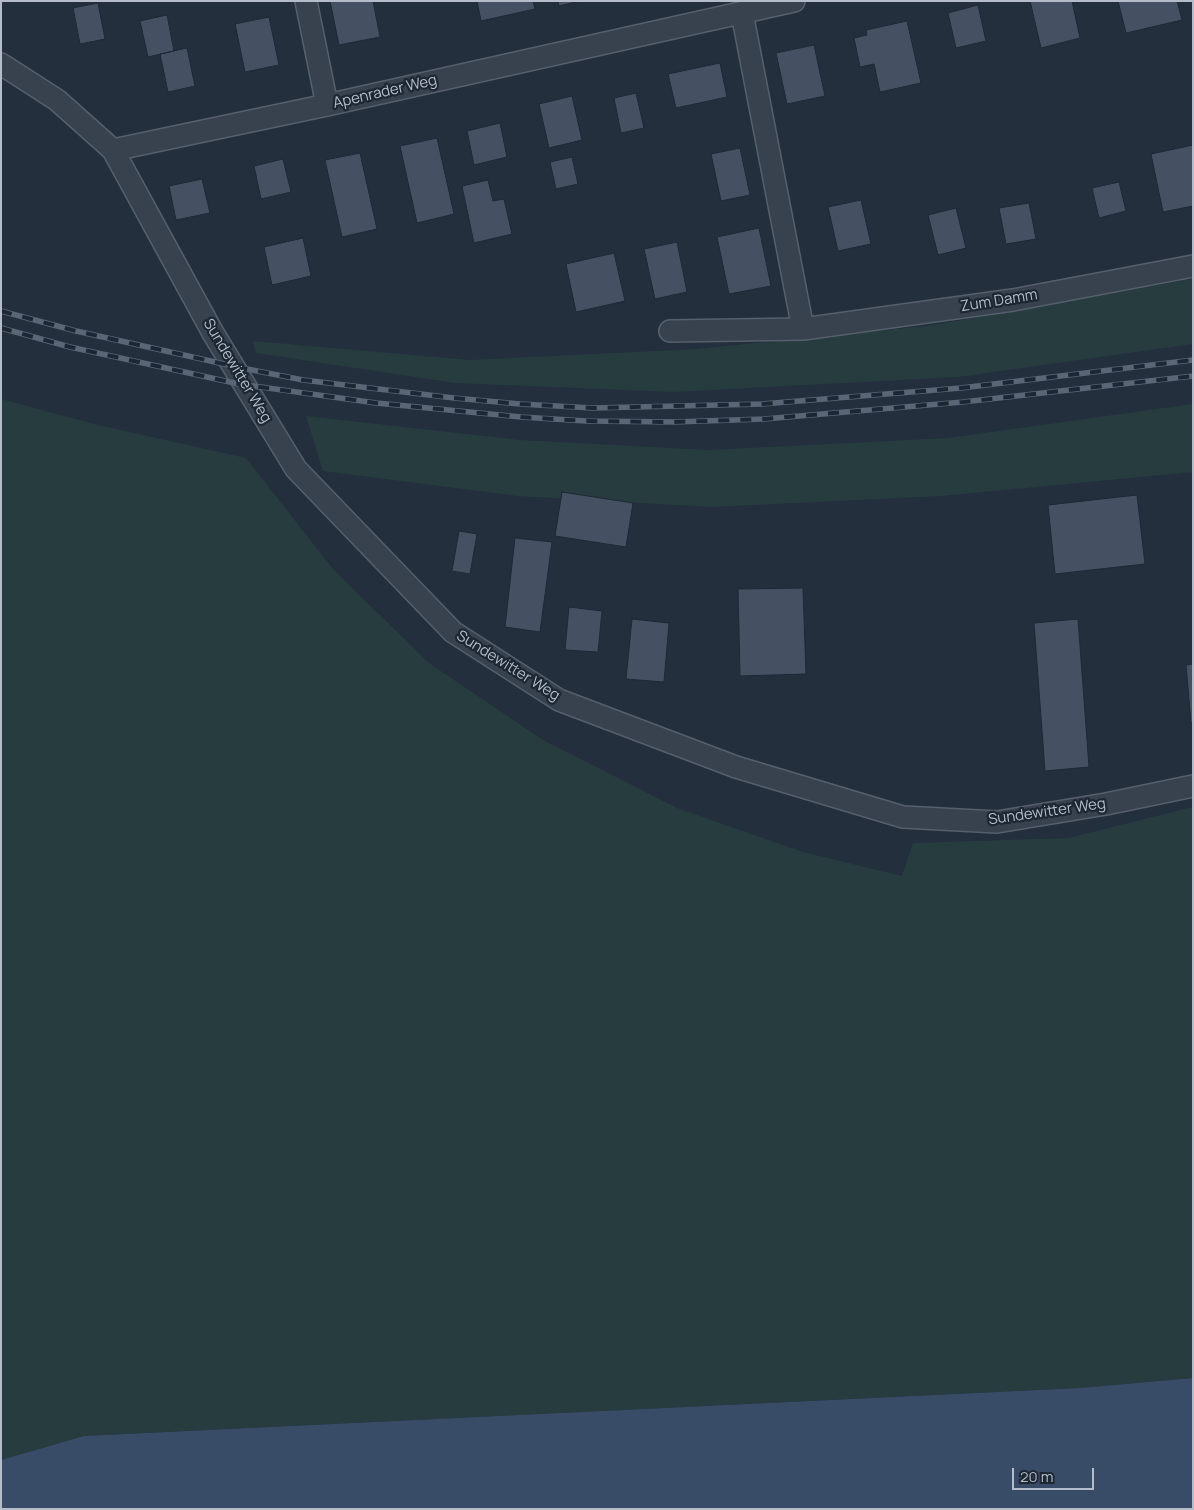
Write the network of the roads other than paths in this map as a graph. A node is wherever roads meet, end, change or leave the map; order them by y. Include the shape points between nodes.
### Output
1 (306, 1) edge
2 (794, 1) edge
3 (742, 13) junction
4 (1, 64) edge
5 (327, 105) junction
6 (113, 150) junction
7 (1193, 266) edge
8 (803, 329) junction
9 (670, 331) dead end
10 (1193, 786) edge

1 - 5 street
2 - 3 street, Apenrader Weg
3 - 5 street, Apenrader Weg
3 - 8 street
4 - 6 street via 57,100
5 - 6 street, Apenrader Weg
6 - 10 street, Sundewitter Weg via 213,333 296,469 453,632 559,700 736,767 903,817 997,822
7 - 8 street, Zum Damm via 1013,300
8 - 9 street, Zum Damm

